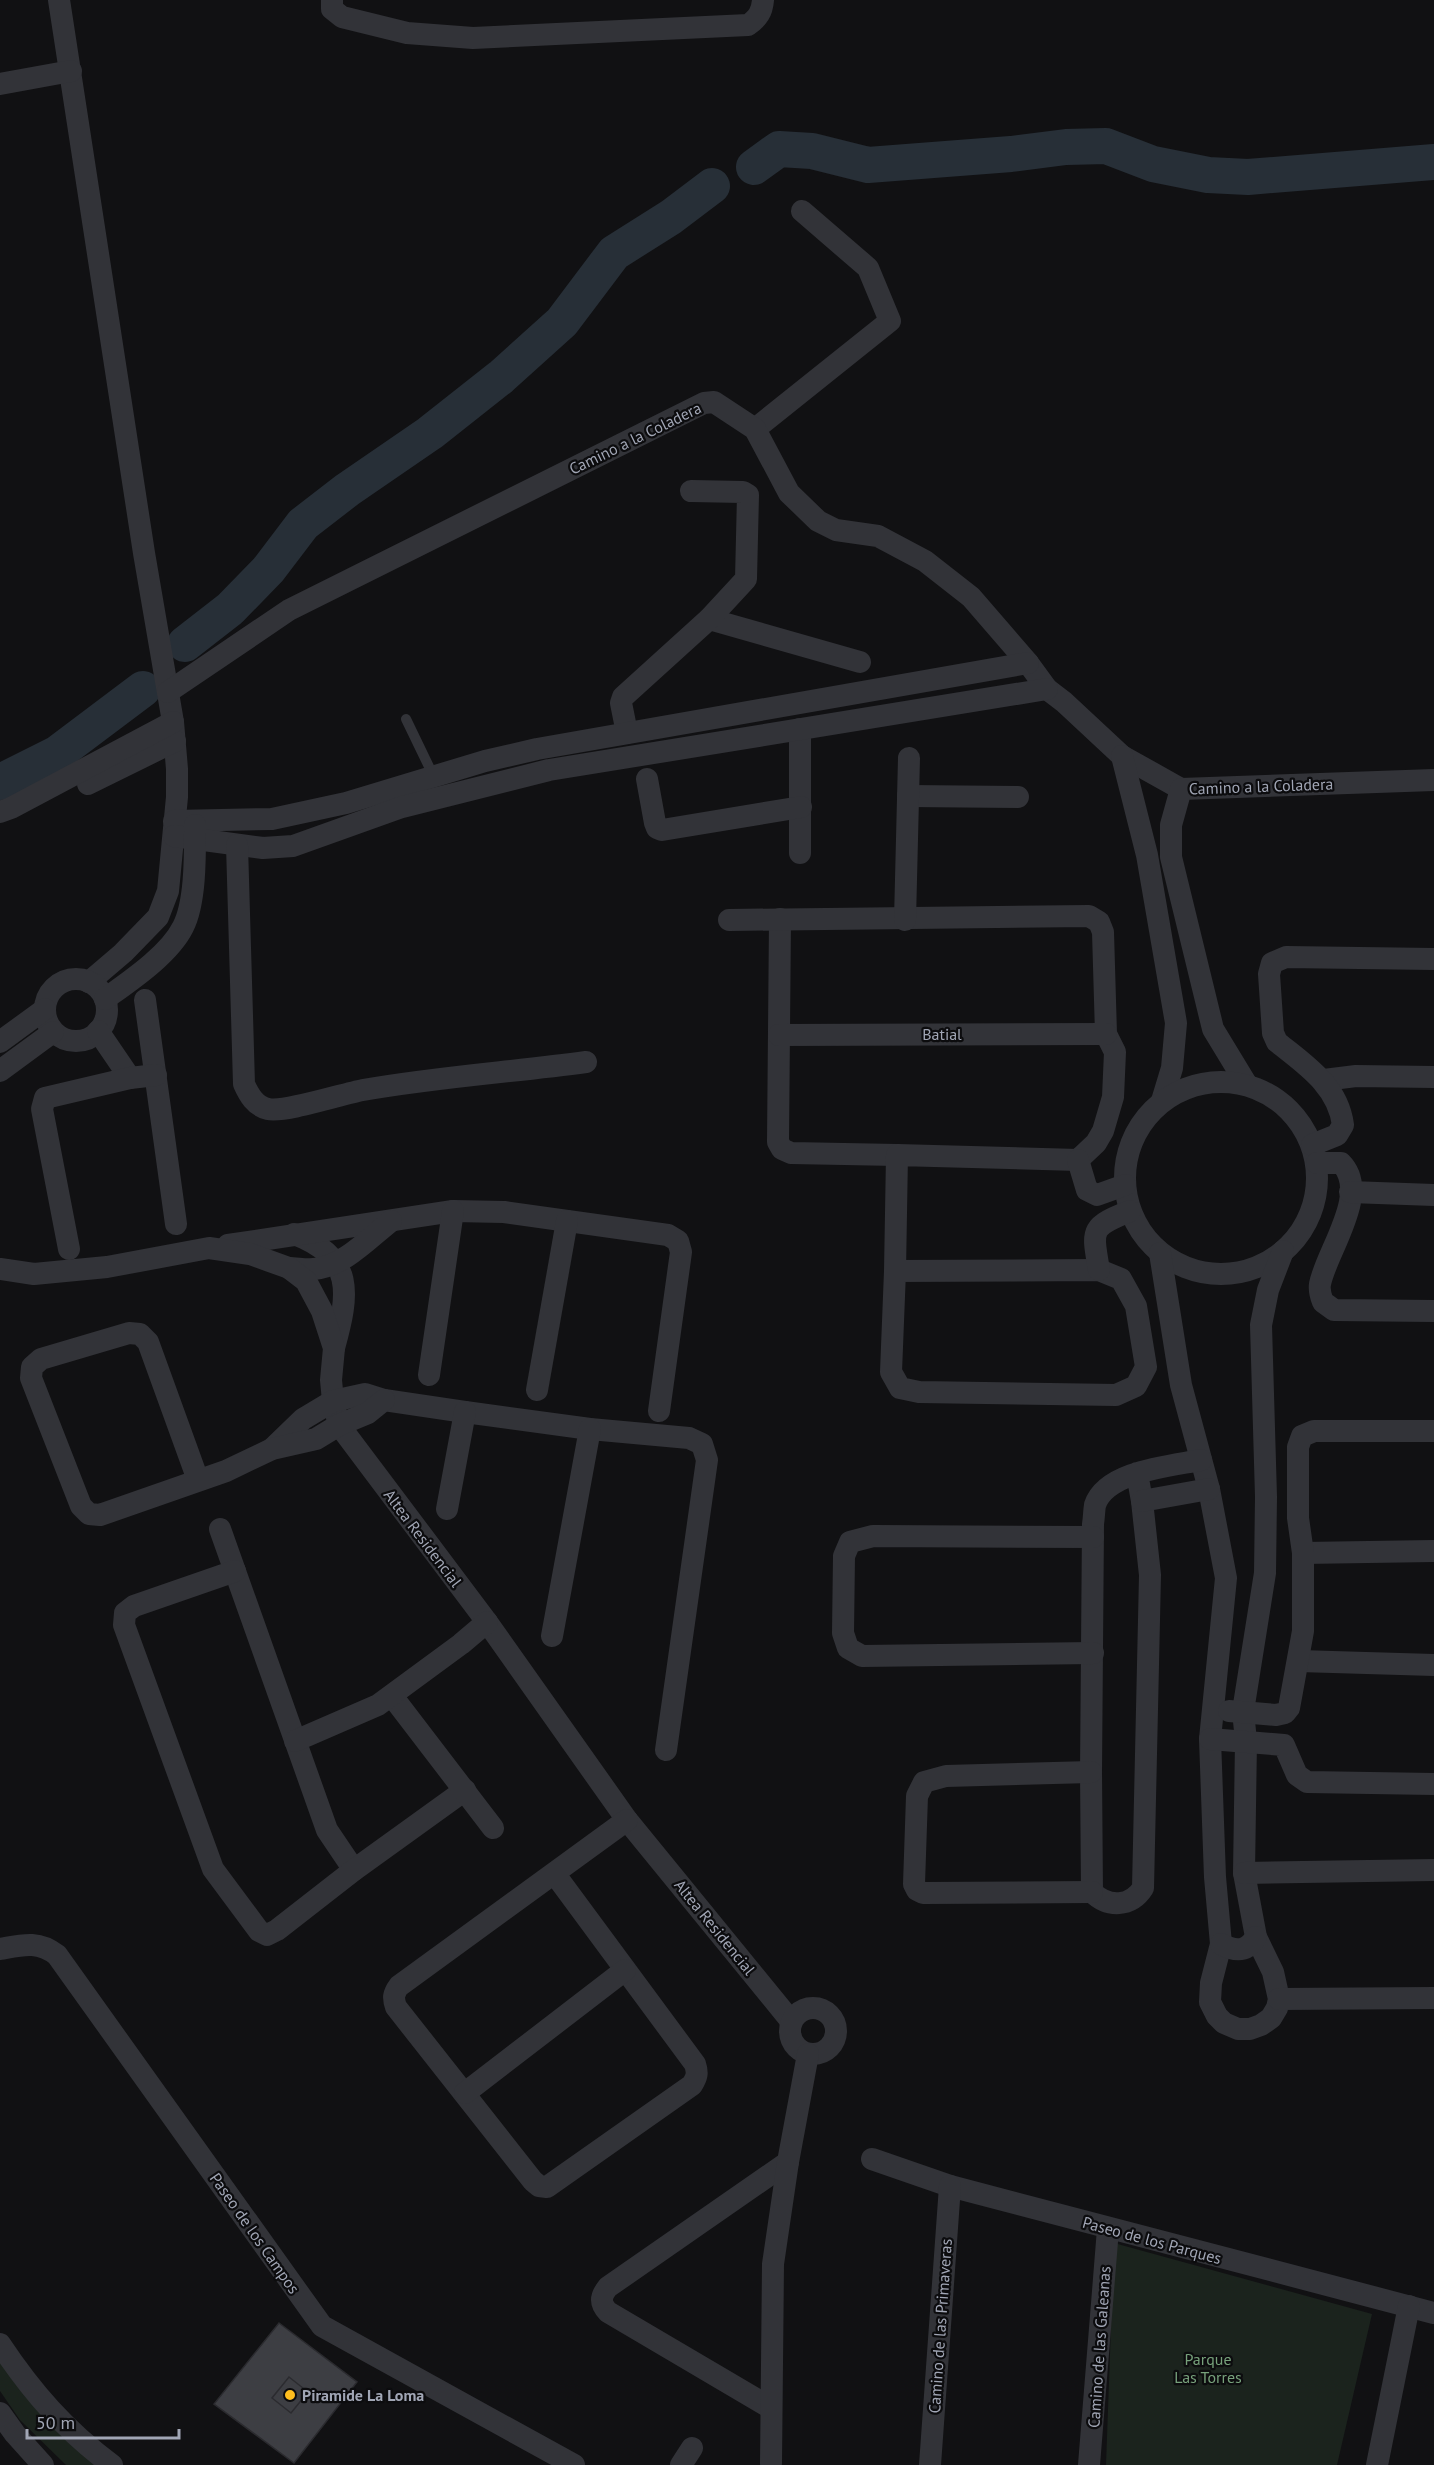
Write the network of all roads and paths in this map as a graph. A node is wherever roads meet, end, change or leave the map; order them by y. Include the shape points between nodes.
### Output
1 (59, 0) edge
2 (332, 0) edge
3 (763, 0) edge
4 (71, 71) junction
5 (0, 84) edge
6 (802, 211) dead end
7 (755, 429) junction
8 (692, 491) dead end
9 (709, 619) junction
10 (860, 662) dead end
11 (1028, 663) junction
12 (1047, 689) junction
13 (168, 692) junction
14 (815, 702) junction
15 (406, 718) dead end
16 (809, 728) junction
17 (174, 732) junction
18 (627, 733) junction
19 (1122, 756) junction
20 (909, 758) dead end
21 (435, 777) junction
22 (647, 779) dead end
23 (1434, 780) edge
24 (1181, 789) junction
25 (908, 796) junction
26 (399, 797) junction
27 (1018, 797) dead end
28 (801, 807) junction
29 (0, 812) edge
30 (0, 826) edge
31 (185, 829) junction
32 (237, 845) junction
33 (800, 853) dead end
34 (780, 919) junction
35 (729, 920) dead end
36 (905, 920) junction
37 (1434, 959) edge
38 (89, 982) junction
39 (105, 999) junction
40 (145, 1000) dead end
41 (45, 1009) junction
42 (98, 1031) junction
43 (53, 1032) junction
44 (1106, 1034) junction
45 (779, 1035) junction
46 (0, 1042) edge
47 (586, 1062) dead end
48 (0, 1071) edge
49 (156, 1075) junction
50 (1434, 1077) edge
51 (130, 1078) junction
52 (1324, 1080) junction
53 (1247, 1084) junction
54 (1162, 1101) junction
55 (1314, 1154) junction
56 (897, 1155) junction
57 (1078, 1160) junction
58 (1125, 1185) junction
59 (1350, 1192) junction
60 (1434, 1195) edge
61 (453, 1211) junction
62 (1130, 1211) junction
63 (392, 1220) junction
64 (567, 1221) junction
65 (176, 1224) dead end
66 (294, 1234) junction
67 (209, 1248) junction
68 (69, 1249) dead end
69 (1283, 1251) junction
70 (1160, 1253) junction
71 (336, 1262) junction
72 (289, 1268) junction
73 (0, 1269) edge
74 (1099, 1270) junction
75 (895, 1271) junction
76 (1434, 1311) edge
77 (334, 1348) junction
78 (429, 1375) dead end
79 (537, 1390) dead end
80 (384, 1400) junction
81 (333, 1401) junction
82 (465, 1412) junction
83 (659, 1412) dead end
84 (339, 1425) junction
85 (590, 1429) junction
86 (1434, 1431) edge
87 (272, 1449) junction
88 (1201, 1460) junction
89 (1137, 1473) junction
90 (198, 1480) junction
91 (1209, 1489) junction
92 (1142, 1501) junction
93 (447, 1509) dead end
94 (220, 1529) dead end
95 (1093, 1537) junction
96 (1434, 1551) edge
97 (1303, 1553) junction
98 (235, 1571) junction
99 (487, 1622) junction
100 (552, 1636) dead end
101 (1093, 1653) junction
102 (1299, 1661) junction
103 (1434, 1665) edge
104 (392, 1696) junction
105 (1212, 1711) junction
106 (1244, 1711) junction
107 (1210, 1739) junction
108 (296, 1741) junction
109 (1245, 1741) junction
110 (666, 1750) dead end
111 (1091, 1772) junction
112 (1434, 1784) edge
113 (465, 1790) junction
114 (627, 1820) junction
115 (493, 1828) dead end
116 (354, 1870) junction
117 (1434, 1870) edge
118 (554, 1873) junction
119 (1244, 1873) junction
120 (1092, 1892) junction
121 (1256, 1937) junction
122 (1221, 1944) junction
123 (0, 1949) edge
124 (626, 1970) junction
125 (1434, 1998) edge
126 (1279, 1999) junction
127 (791, 2021) junction
128 (808, 2054) junction
129 (465, 2093) junction
130 (872, 2159) dead end
131 (788, 2162) junction
132 (950, 2186) junction
133 (1108, 2229) junction
134 (1409, 2306) junction
135 (1434, 2313) edge
136 (0, 2344) edge
137 (771, 2408) junction
138 (0, 2413) edge
139 (771, 2463) dead end
140 (43, 2465) edge
141 (112, 2465) edge
142 (574, 2465) edge
143 (930, 2465) edge
144 (1089, 2465) edge
145 (1377, 2465) edge

1 - 4 street
2 - 3 street via 332,9 342,17 407,33 473,38 748,25 757,19
4 - 5 street
4 - 13 street
6 - 7 street via 868,268 890,321
7 - 11 street, Camino a la Coladera via 789,493 818,521 836,530 878,536 925,561 971,597
7 - 13 street, Camino a la Coladera via 714,402 704,403 289,610
8 - 9 street via 743,492 749,500 746,579
9 - 10 street
9 - 18 street via 622,697
11 - 12 street, Camino a la Coladera
11 - 14 street
12 - 16 street
12 - 19 street, Camino a la Coladera
13 - 17 street
14 - 16 street
14 - 18 street
15 - 21 lane
16 - 26 street
16 - 28 street
17 - 29 street
17 - 30 street via 28,815
17 - 31 street via 177,797
18 - 21 street via 526,751
19 - 24 street, Camino a la Coladera
19 - 54 street via 1147,855 1176,1023 1172,1068
20 - 25 street
21 - 26 street
22 - 28 street via 655,824 662,830
23 - 24 street, Camino a la Coladera
24 - 53 street via 1171,825 1171,857 1213,1029
25 - 27 street
25 - 36 street
26 - 31 street
26 - 32 street via 293,846
28 - 33 street
31 - 32 street
31 - 38 street via 158,917
31 - 39 street via 191,899 183,927 141,973
32 - 47 street via 244,1084 256,1103 268,1109 283,1109 364,1090
34 - 35 street
34 - 36 street
34 - 45 street
36 - 44 street via 1089,916 1099,922 1103,932
37 - 52 street via 1286,957 1272,963 1269,974 1273,1033 1277,1042
38 - 39 street
38 - 41 street via 77,979 54,987
39 - 42 street via 107,1010
40 - 49 street
41 - 43 street
41 - 46 street
42 - 43 street via 76,1041
42 - 51 street
43 - 48 street
44 - 45 street, Batial
44 - 57 street via 1115,1052 1113,1097 1100,1137
45 - 56 street via 778,1142 782,1149 791,1153
49 - 51 street
49 - 65 street
50 - 52 street via 1356,1076
51 - 68 street via 45,1098 42,1109
52 - 55 street via 1341,1112 1343,1125
53 - 54 street via 1210,1082
53 - 55 street via 1280,1101 1293,1114
54 - 58 street via 1149,1113 1131,1142
55 - 59 street via 1341,1163 1348,1170
55 - 69 street via 1317,1190 1309,1217
56 - 57 street
56 - 75 street
57 - 58 street via 1087,1190 1097,1195
58 - 62 street
59 - 60 street
59 - 76 street via 1345,1222 1319,1286 1323,1302 1334,1310
61 - 63 street
61 - 64 street via 504,1212
61 - 78 street
62 - 70 street via 1137,1227
62 - 74 street via 1101,1224 1095,1231
63 - 66 street
63 - 71 street
64 - 79 street
64 - 83 street via 668,1235 678,1241 681,1252
66 - 67 street
66 - 71 street via 321,1247
67 - 72 street, Altea Residencial via 250,1254
67 - 73 street, Altea Residencial via 107,1267 34,1274
69 - 70 street via 1260,1266 1226,1274 1191,1269
69 - 106 street via 1268,1290 1261,1325 1265,1574
70 - 88 street via 1181,1385
71 - 72 street via 314,1269
71 - 77 street via 345,1288 345,1309
72 - 77 street, Altea Residencial via 306,1281 317,1299
74 - 75 street
74 - 75 street via 1121,1279 1136,1306 1146,1367 1136,1386 1116,1395 919,1392 900,1388 891,1372
77 - 81 street, Altea Residencial
80 - 81 street via 365,1394
80 - 82 street
80 - 84 street via 368,1413
81 - 84 street, Altea Residencial
81 - 87 street via 303,1419
82 - 85 street
82 - 93 street
84 - 87 street via 316,1439
84 - 99 street, Altea Residencial
85 - 100 street
85 - 110 street via 688,1438 702,1444 707,1460
86 - 97 street via 1314,1431 1302,1436 1298,1448 1298,1518
87 - 90 street
88 - 89 street
88 - 91 street
89 - 92 street
89 - 95 street via 1101,1495 1095,1505
90 - 90 street via 148,1342 140,1334 129,1333 41,1359 32,1367 31,1378 81,1506 89,1514 100,1515
91 - 92 street
91 - 105 street via 1226,1578
92 - 120 street via 1150,1575 1143,1888 1138,1896 1124,1903 1104,1901
94 - 98 street
95 - 101 street
95 - 101 street via 873,1536 850,1542 844,1556 843,1622 848,1648 862,1656
96 - 97 street
97 - 102 street
98 - 108 street
98 - 116 street via 134,1606 125,1613 124,1625 213,1869 259,1931 267,1935
99 - 104 street
99 - 114 street, Altea Residencial
101 - 111 street
102 - 103 street
102 - 106 street via 1285,1713
104 - 108 street
104 - 113 street
105 - 106 street
105 - 107 street
106 - 109 street
107 - 109 street
107 - 122 street
108 - 116 street via 327,1830
109 - 112 street via 1284,1745 1297,1775 1307,1782
109 - 119 street
111 - 120 street
111 - 120 street via 946,1776 924,1782 917,1796 914,1884 923,1893
113 - 115 street
113 - 116 street
114 - 118 street
114 - 127 street, Altea Residencial
117 - 119 street
118 - 124 street
118 - 129 street via 394,1992 396,2007
119 - 121 street
121 - 122 street via 1244,1950
121 - 126 street via 1273,1972
122 - 126 street via 1210,2002 1224,2023 1238,2029 1261,2025 1271,2018
123 - 142 street, Paseo de los Campos via 33,1943 48,1947 57,1955 322,2326
124 - 129 street
124 - 129 street via 695,2064 698,2071 692,2085 547,2187 533,2181
125 - 126 street
127 - 128 street via 794,2044
127 - 128 street via 797,2014 818,2009 833,2019 835,2038 830,2047
128 - 131 street
130 - 132 street, Paseo de los Parques
131 - 137 street via 773,2264
131 - 137 street via 608,2287 602,2295 602,2305 609,2312
132 - 133 street, Paseo de los Parques
132 - 143 street, Camino de las Primaveras
133 - 134 street, Paseo de los Parques
133 - 144 street, Camino de las Galeanas
134 - 135 street, Paseo de los Parques
134 - 145 street
136 - 141 street via 58,2419
137 - 139 street
138 - 140 street

